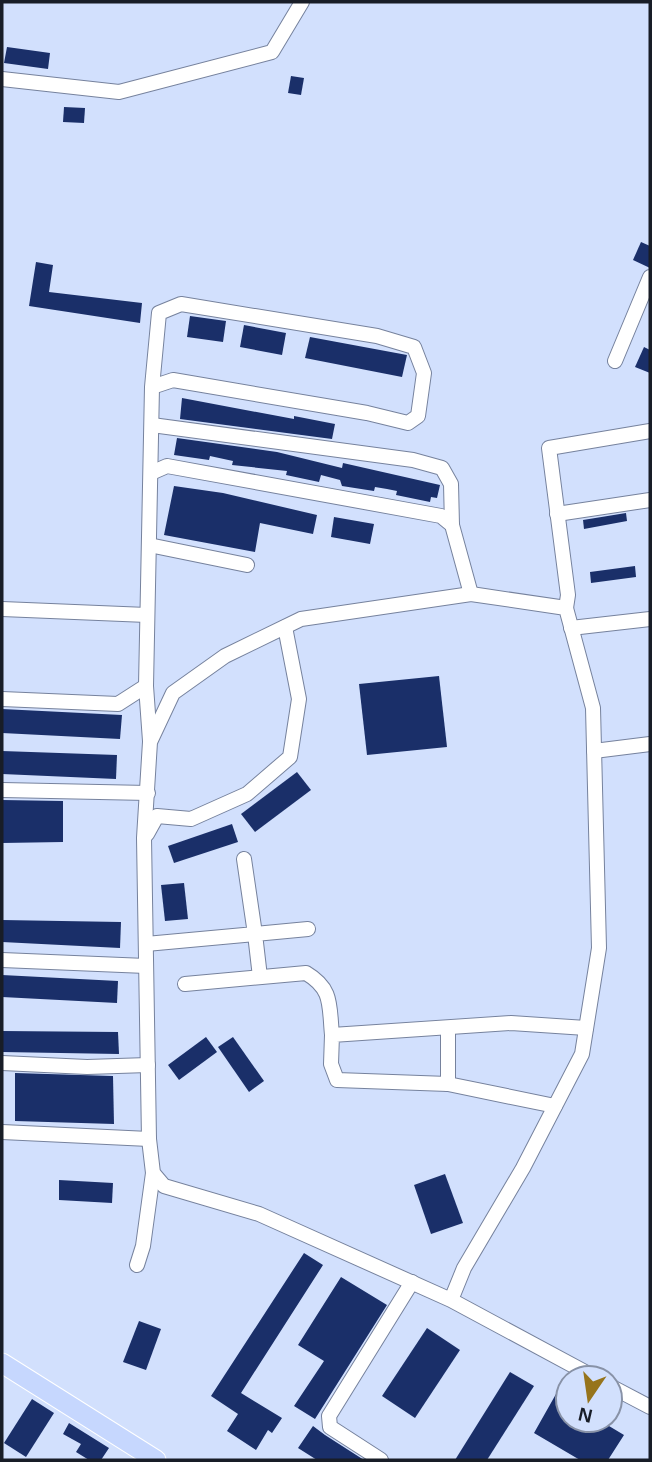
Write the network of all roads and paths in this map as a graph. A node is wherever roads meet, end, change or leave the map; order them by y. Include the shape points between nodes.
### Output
1 (302, 2) edge
2 (2, 79) edge
3 (650, 277) edge
4 (615, 361) dead end
5 (152, 387) junction
6 (152, 425) junction
7 (650, 431) edge
8 (151, 473) junction
9 (650, 500) edge
10 (557, 514) junction
11 (452, 525) junction
12 (149, 545) junction
13 (247, 565) dead end
14 (471, 594) junction
15 (566, 608) junction
16 (2, 609) edge
17 (147, 615) junction
18 (650, 620) edge
19 (285, 627) junction
20 (571, 628) junction
21 (146, 686) junction
22 (2, 699) edge
23 (150, 742) junction
24 (650, 744) edge
25 (594, 751) junction
26 (2, 790) edge
27 (148, 793) junction
28 (144, 838) junction
29 (244, 859) dead end
30 (308, 929) dead end
31 (255, 934) junction
32 (146, 944) junction
33 (2, 960) edge
34 (146, 966) junction
35 (260, 977) junction
36 (185, 984) dead end
37 (586, 1028) junction
38 (448, 1029) junction
39 (332, 1035) junction
40 (2, 1063) edge
41 (148, 1065) junction
42 (448, 1084) junction
43 (555, 1106) junction
44 (2, 1132) edge
45 (149, 1139) junction
46 (153, 1173) junction
47 (137, 1265) dead end
48 (412, 1282) junction
49 (451, 1300) junction
50 (2, 1363) edge
51 (570, 1364) edge
52 (624, 1393) edge
53 (650, 1407) edge
54 (156, 1460) edge
55 (380, 1460) edge

1 - 2 street via 272,52 153,85 120,92
3 - 4 street
5 - 5 street via 159,313 181,304 377,336 414,347 425,373 418,416 408,423 173,380
5 - 6 street
6 - 8 street
6 - 11 street via 413,460 442,468 451,484
7 - 10 street via 550,448
8 - 11 street via 167,466 441,516
8 - 12 street
9 - 10 street
10 - 15 street
11 - 14 street
12 - 13 street
12 - 17 street
14 - 15 street
14 - 19 street via 301,619
15 - 20 street
16 - 17 street
17 - 21 street
18 - 20 street
19 - 23 street via 225,656 173,693
19 - 28 street via 299,699 290,757 247,794 191,819 157,816
20 - 25 street via 593,708
21 - 22 street via 118,704
21 - 23 street
23 - 27 street
24 - 25 street
25 - 37 street via 599,948
26 - 27 street
27 - 28 street
28 - 32 street
29 - 31 street
30 - 31 street
31 - 32 street
31 - 35 street
32 - 34 street
33 - 34 street
34 - 41 street
35 - 36 street
35 - 39 street via 306,973 322,982
37 - 38 street via 511,1023
37 - 43 street via 582,1054
38 - 39 street
38 - 42 street
39 - 42 street via 331,1064 337,1080
40 - 41 street
41 - 45 street
42 - 43 street
43 - 49 street via 464,1268
44 - 45 street
45 - 46 street
46 - 47 street
46 - 48 street via 164,1186 259,1214
48 - 49 street
48 - 55 street via 330,1416 330,1427
49 - 51 street
50 - 54 highway
52 - 53 street

